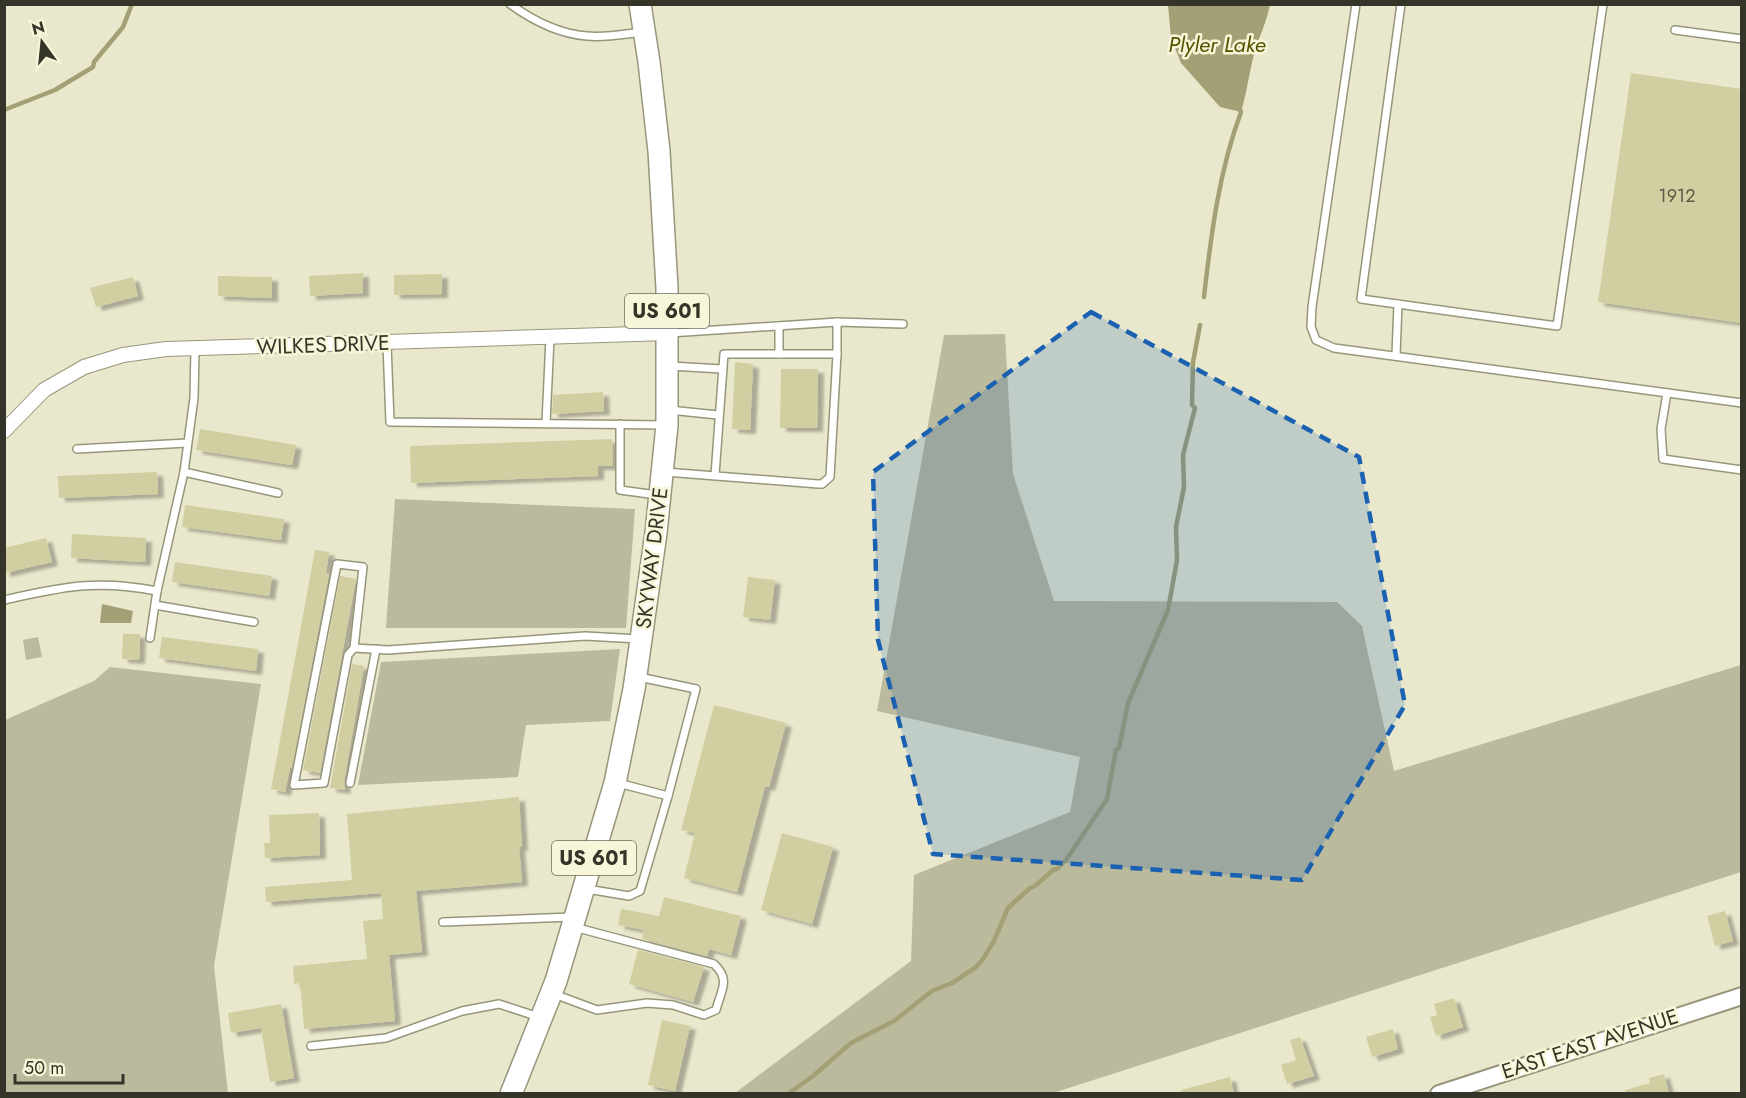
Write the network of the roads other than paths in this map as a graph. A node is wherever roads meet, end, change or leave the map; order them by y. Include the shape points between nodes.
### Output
1 (510, 4) edge
2 (640, 4) edge
3 (1356, 4) edge
4 (1401, 4) edge
5 (1603, 4) edge
6 (1675, 30) dead end
7 (645, 32) junction
8 (1742, 39) edge
9 (1398, 304) junction
10 (837, 322) junction
11 (903, 324) dead end
12 (779, 326) junction
13 (668, 333) junction
14 (550, 338) junction
15 (387, 344) junction
16 (195, 349) junction
17 (778, 354) junction
18 (837, 354) junction
19 (1396, 355) junction
20 (668, 366) junction
21 (722, 369) junction
22 (1667, 393) junction
23 (1742, 403) edge
24 (718, 415) junction
25 (667, 417) junction
26 (546, 423) junction
27 (620, 424) junction
28 (4, 431) edge
29 (187, 443) junction
30 (77, 449) dead end
31 (1742, 470) edge
32 (662, 471) junction
33 (183, 472) junction
34 (714, 475) junction
35 (278, 493) dead end
36 (659, 496) junction
37 (157, 591) junction
38 (4, 600) edge
39 (155, 605) junction
40 (254, 622) dead end
41 (150, 638) dead end
42 (642, 639) junction
43 (354, 648) junction
44 (376, 649) junction
45 (636, 676) junction
46 (350, 783) dead end
47 (615, 783) junction
48 (668, 796) junction
49 (585, 889) junction
50 (443, 922) dead end
51 (575, 922) junction
52 (551, 994) junction
53 (1742, 996) edge
54 (542, 1018) junction
55 (311, 1046) dead end
56 (511, 1094) edge
57 (1439, 1094) edge

1 - 7 lane via 525,16 560,31 587,37
2 - 7 highway, SKYWAY DRIVE / US 601
3 - 19 lane via 1311,327 1316,340 1334,348
4 - 9 lane via 1361,298
5 - 9 lane via 1557,326
6 - 8 lane
7 - 13 highway, SKYWAY DRIVE / US 601 via 658,151
9 - 19 lane
10 - 11 lane
10 - 12 lane
10 - 18 lane
12 - 13 lane
12 - 17 lane
13 - 14 street, WILKES DRIVE
13 - 20 highway, SKYWAY DRIVE / US 601
14 - 15 street, WILKES DRIVE
14 - 26 lane
15 - 16 street, WILKES DRIVE
15 - 26 lane via 390,422
16 - 28 street, WILKES DRIVE via 123,356 84,367 44,390
16 - 29 lane via 194,398
17 - 18 lane
17 - 21 lane via 727,353 722,357
18 - 34 lane via 830,477 825,482
19 - 22 lane
20 - 21 lane
20 - 25 highway, SKYWAY DRIVE / US 601
21 - 24 lane
22 - 23 lane
22 - 31 lane via 1661,429 1663,459
24 - 25 lane
24 - 34 lane
25 - 27 lane
25 - 32 highway, SKYWAY DRIVE / US 601
26 - 27 lane
27 - 36 lane via 620,490
29 - 30 lane
29 - 33 lane
32 - 34 lane
32 - 36 highway, SKYWAY DRIVE / US 601
33 - 35 lane
33 - 37 lane
36 - 42 highway, SKYWAY DRIVE / US 601
37 - 38 lane via 88,584
37 - 39 lane
39 - 40 lane
39 - 41 lane
42 - 44 lane via 585,636
42 - 45 highway, SKYWAY DRIVE / US 601
43 - 43 lane via 363,567 337,564 294,785 324,783 348,655
43 - 44 lane
44 - 46 lane
45 - 47 highway, SKYWAY DRIVE / US 601
45 - 48 lane via 696,689
47 - 48 lane
47 - 49 highway, SKYWAY DRIVE / US 601
48 - 49 lane via 640,891 629,896
49 - 51 highway, SKYWAY DRIVE / US 601
50 - 51 lane
51 - 52 highway, SKYWAY DRIVE / US 601
51 - 52 lane via 714,964 725,978 716,1010 704,1016 673,1005 646,1003 597,1010
52 - 54 highway, SKYWAY DRIVE / US 601
53 - 57 street, EAST EAST AVENUE
54 - 55 lane via 499,1004 462,1011 386,1038
54 - 56 highway, SKYWAY DRIVE / US 601

